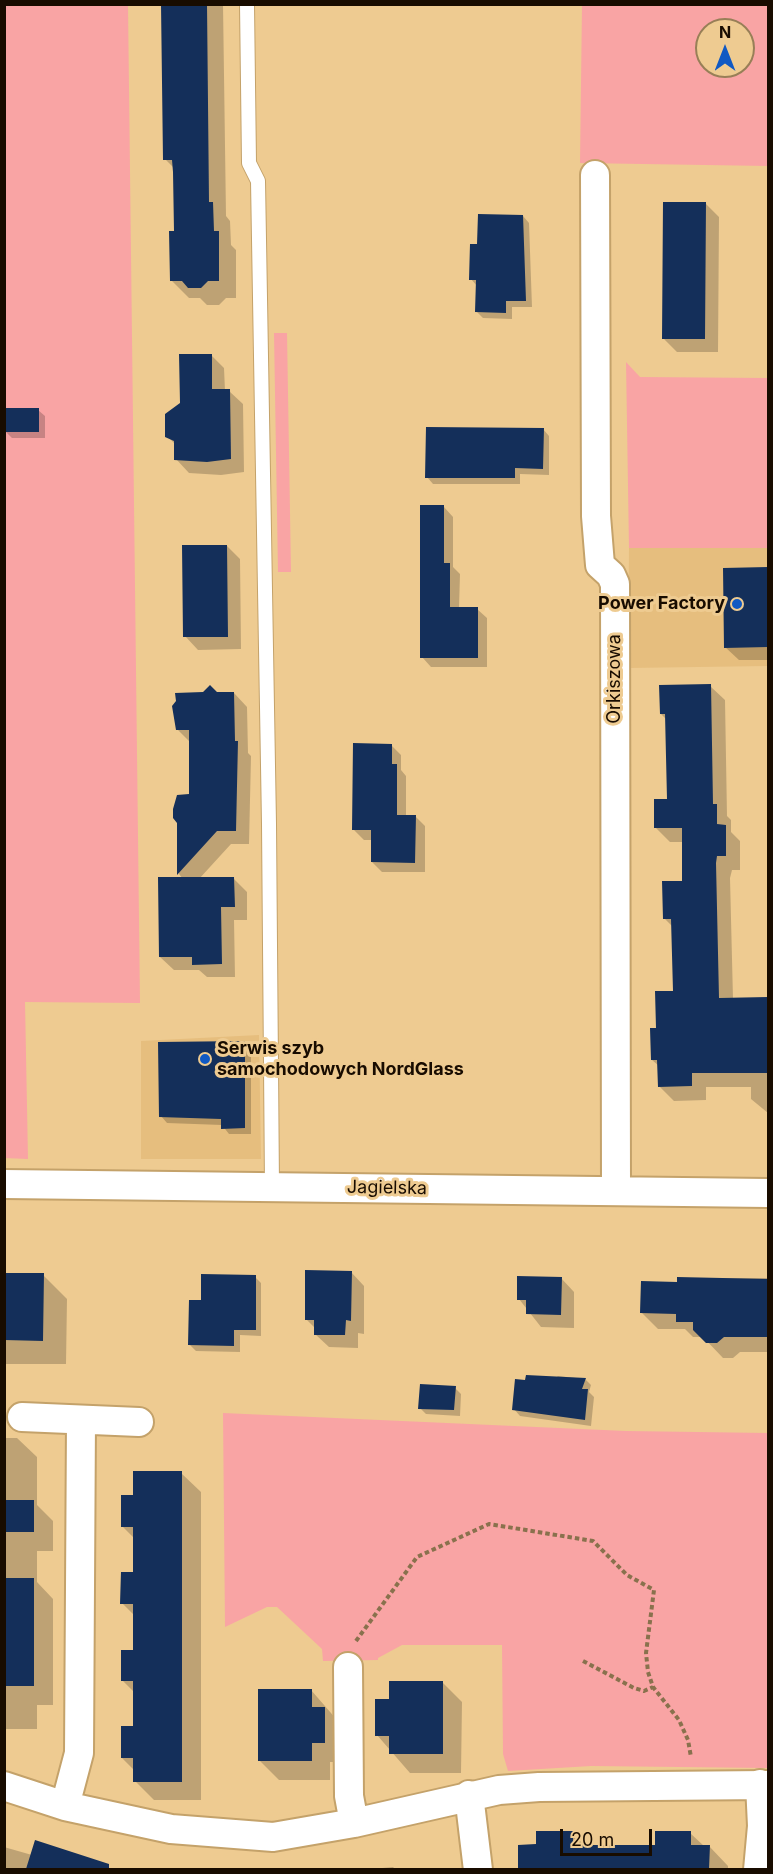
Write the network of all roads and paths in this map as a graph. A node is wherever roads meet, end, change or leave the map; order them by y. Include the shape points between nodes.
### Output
1 (247, 4) edge
2 (595, 175) dead end
3 (4, 1184) edge
4 (272, 1187) junction
5 (616, 1190) junction
6 (768, 1193) edge
7 (21, 1417) dead end
8 (81, 1420) junction
9 (139, 1422) dead end
10 (584, 1661) dead end
11 (348, 1667) joint
12 (653, 1687) junction
13 (764, 1784) edge
14 (690, 1785) junction
15 (4, 1786) edge
16 (469, 1795) junction
17 (65, 1806) junction
18 (354, 1823) junction
19 (478, 1869) edge
20 (758, 1869) edge

1 - 4 lane via 249,163 258,181
2 - 5 street, Orkiszowa via 596,516 600,565 612,575 615,584
3 - 4 street, Jagielska
4 - 5 street, Jagielska
5 - 6 street, Jagielska
7 - 8 street
8 - 9 street
8 - 17 street via 79,1753
10 - 12 path via 634,1688
11 - 12 path via 359,1635 417,1557 489,1524 593,1541 627,1575 654,1590 646,1653
11 - 18 street via 349,1796
12 - 14 path via 679,1720 688,1740
13 - 14 street
13 - 20 street
14 - 16 street via 538,1787
15 - 17 street
16 - 18 street
16 - 19 street
17 - 18 street via 171,1829 273,1837

